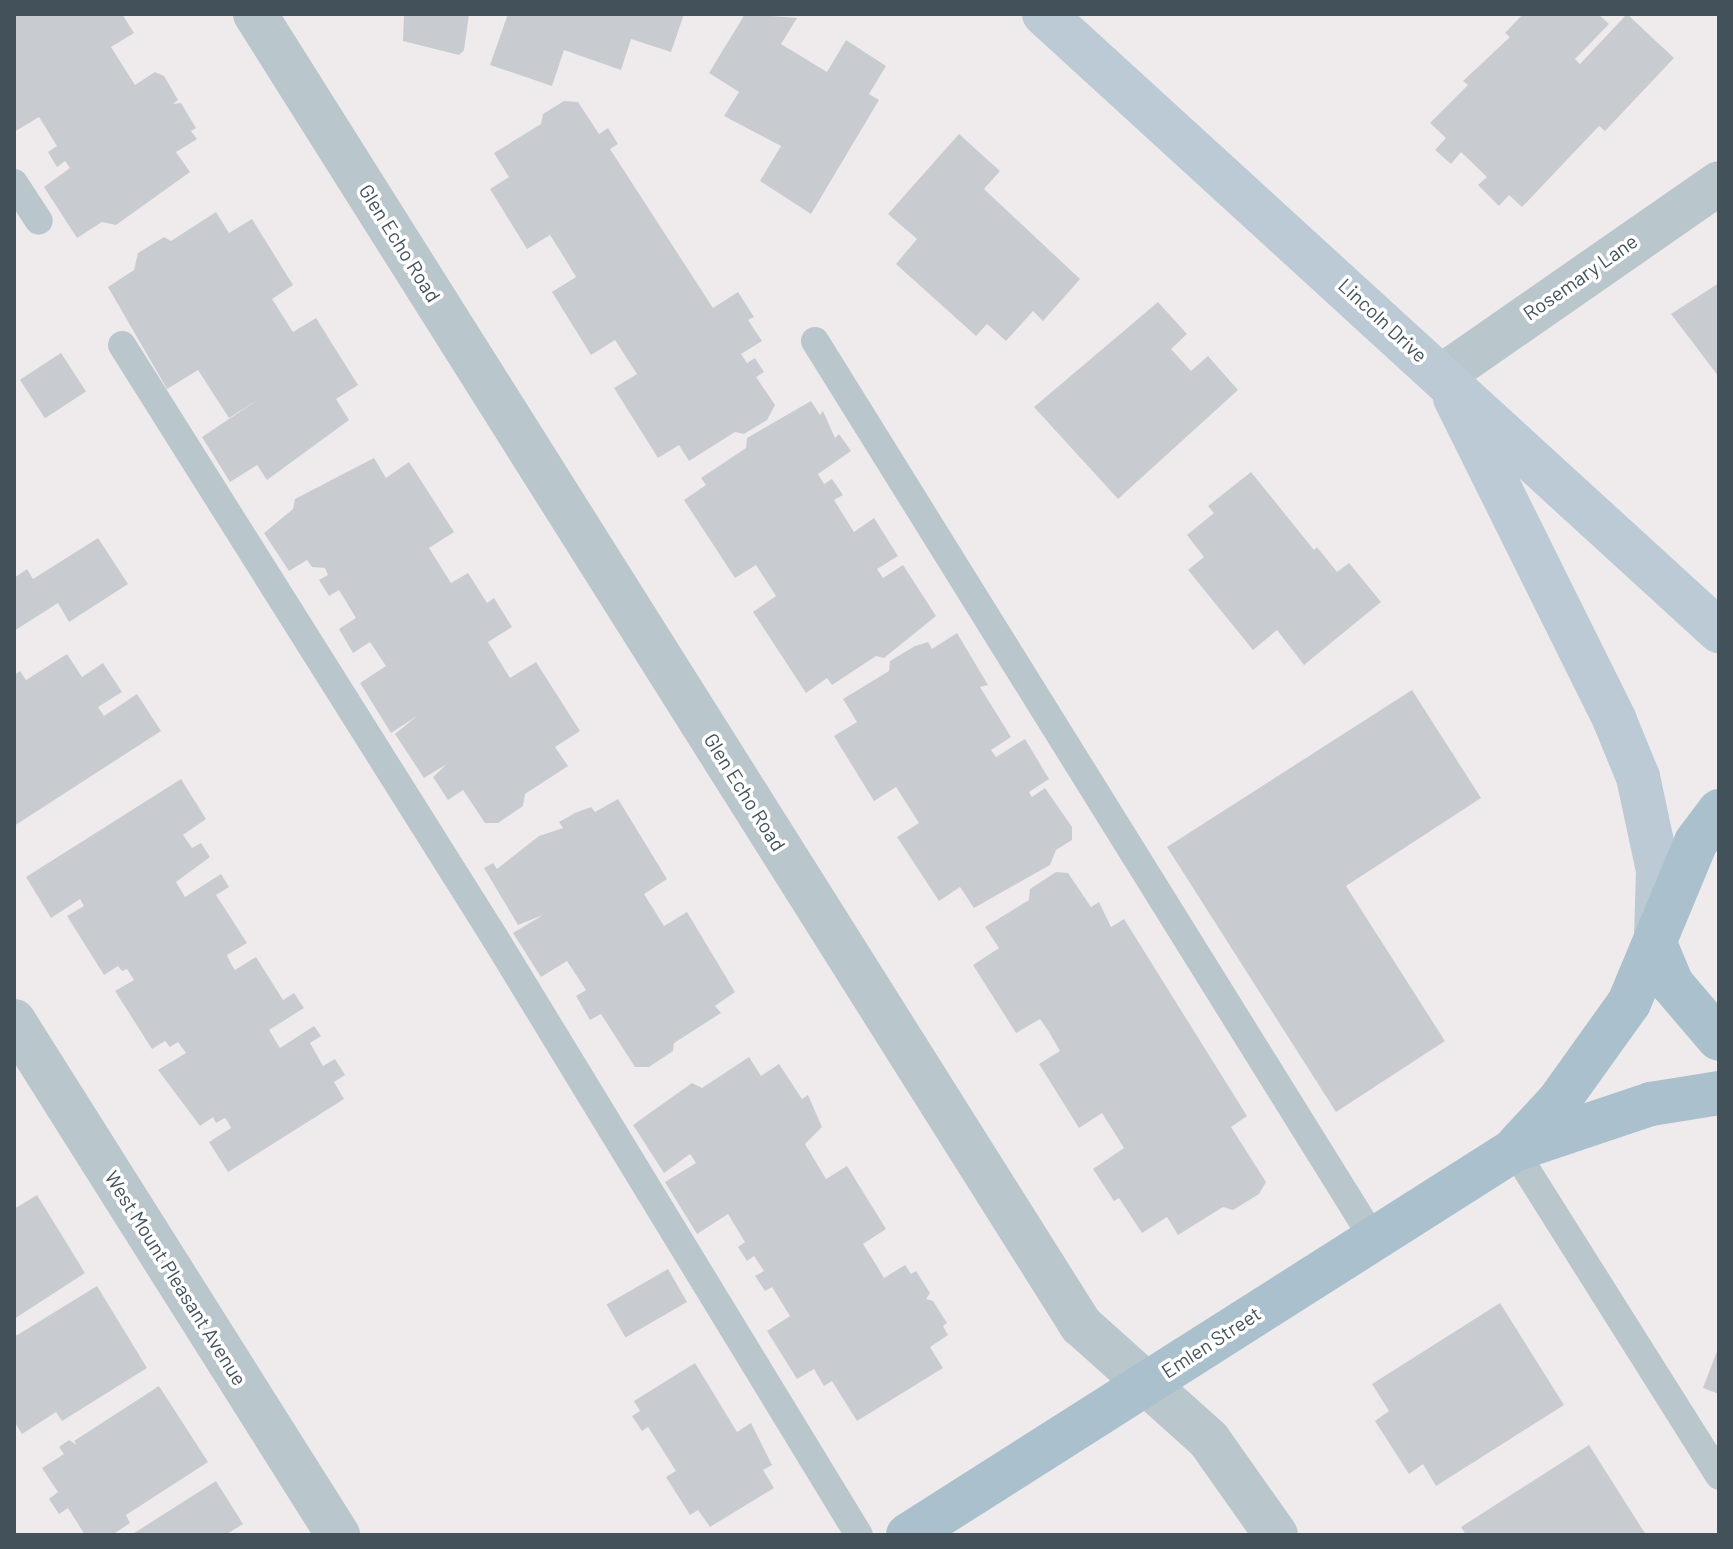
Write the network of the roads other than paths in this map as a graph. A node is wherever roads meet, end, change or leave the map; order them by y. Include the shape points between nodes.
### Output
1 (255, 14) edge
2 (1044, 14) edge
3 (14, 183) edge
4 (1719, 183) edge
5 (39, 221) dead end
6 (815, 341) dead end
7 (122, 345) dead end
8 (1443, 375) junction
9 (1719, 631) edge
10 (1719, 811) edge
11 (1656, 946) junction
12 (14, 1021) edge
13 (1719, 1039) edge
14 (1719, 1093) edge
15 (1514, 1150) junction
16 (1373, 1238) junction
17 (1144, 1384) junction
18 (1719, 1476) edge
19 (338, 1535) edge
20 (859, 1535) edge
21 (908, 1535) edge
22 (1276, 1535) edge

1 - 17 street, Glen Echo Road via 1081,1325
2 - 8 main road, Lincoln Drive
3 - 5 lane
4 - 8 street, Rosemary Lane
6 - 16 lane
7 - 20 lane via 495,938
8 - 9 main road, Lincoln Drive
8 - 11 main road via 1638,777 1658,870
10 - 11 main road, Emlen Street via 1696,842
11 - 13 main road via 1672,984
11 - 15 main road, Emlen Street via 1629,1003 1600,1047
12 - 19 street, West Mount Pleasant Avenue
14 - 15 main road, Emlen Street via 1651,1104
15 - 16 main road, Emlen Street
15 - 18 lane
16 - 17 main road, Emlen Street
17 - 21 main road, Emlen Street
17 - 22 street, Glen Echo Road via 1209,1440

